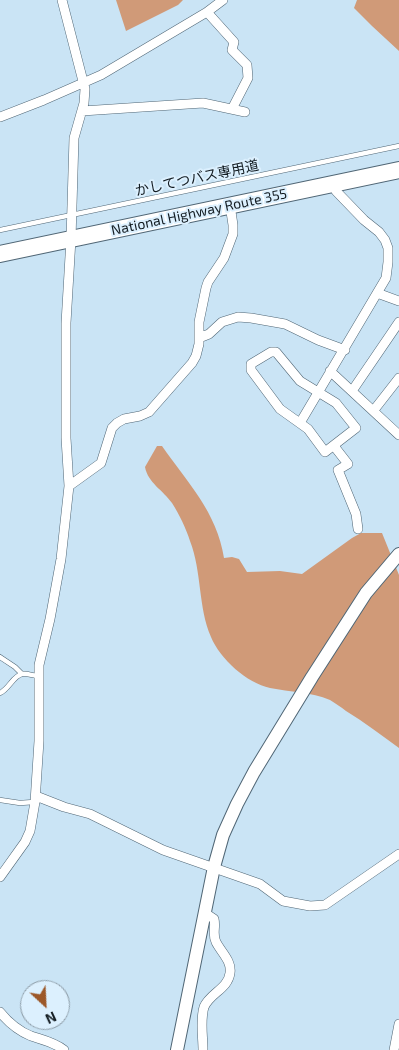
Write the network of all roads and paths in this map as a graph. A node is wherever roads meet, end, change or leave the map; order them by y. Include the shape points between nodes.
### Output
1 (62, 0) edge
2 (223, 0) edge
3 (207, 12) junction
4 (84, 82) junction
5 (232, 109) junction
6 (82, 111) junction
7 (245, 112) dead end
8 (0, 117) edge
9 (399, 146) edge
10 (399, 170) edge
11 (334, 184) junction
12 (230, 205) junction
13 (72, 216) junction
14 (0, 230) edge
15 (71, 239) junction
16 (0, 254) edge
17 (377, 293) junction
18 (399, 301) edge
19 (399, 322) edge
20 (199, 338) junction
21 (345, 350) junction
22 (330, 372) junction
23 (399, 378) edge
24 (352, 391) junction
25 (317, 392) junction
26 (374, 410) junction
27 (300, 423) junction
28 (397, 430) edge
29 (334, 446) junction
30 (69, 486) junction
31 (358, 529) dead end
32 (399, 554) edge
33 (0, 657) edge
34 (22, 674) junction
35 (38, 676) junction
36 (0, 693) edge
37 (36, 799) junction
38 (0, 800) edge
39 (399, 854) edge
40 (214, 867) junction
41 (0, 877) edge
42 (205, 912) junction
43 (0, 1012) edge
44 (399, 1024) edge
45 (64, 1050) edge
46 (176, 1050) edge
47 (202, 1050) edge
48 (394, 1050) edge

1 - 4 street
2 - 3 street
3 - 4 street
3 - 5 street via 234,42 232,50 247,64 248,78
4 - 6 street
4 - 8 street
5 - 6 street via 203,103
5 - 7 street
6 - 13 street via 74,138
9 - 13 lane, かしてつバス専用道
10 - 11 highway, National Highway Route 355
11 - 12 highway, National Highway Route 355
11 - 17 street via 336,191 385,240 387,272
12 - 15 highway, National Highway Route 355
12 - 20 street via 233,234 224,258 206,288
13 - 14 lane, かしてつバス専用道
13 - 15 street
15 - 16 highway, National Highway Route 355
15 - 30 street via 66,323
17 - 18 street
17 - 21 street
19 - 24 street
20 - 21 street via 222,322 251,318 285,324
20 - 30 street via 192,363 149,412 124,419 112,428 104,459
21 - 22 street
22 - 24 street
22 - 25 street
23 - 26 street
24 - 26 street
25 - 27 street
25 - 27 street via 300,381 276,352 250,366 280,409
25 - 29 street via 336,403 356,428
26 - 28 street
27 - 29 street via 312,433 325,452
29 - 31 street via 348,464 338,470 356,514
30 - 35 street via 61,558
32 - 40 street via 366,593 254,772 223,835
33 - 34 lane
34 - 35 lane
34 - 36 lane
35 - 37 street
37 - 38 lane via 20,803
37 - 40 street via 90,814 164,850
37 - 41 street via 25,842
39 - 40 street via 325,905 283,901 260,884
40 - 42 street
42 - 46 street
42 - 47 street via 214,918 213,933 231,972 227,983 205,1005
43 - 45 street via 8,1022 29,1035
44 - 48 street

